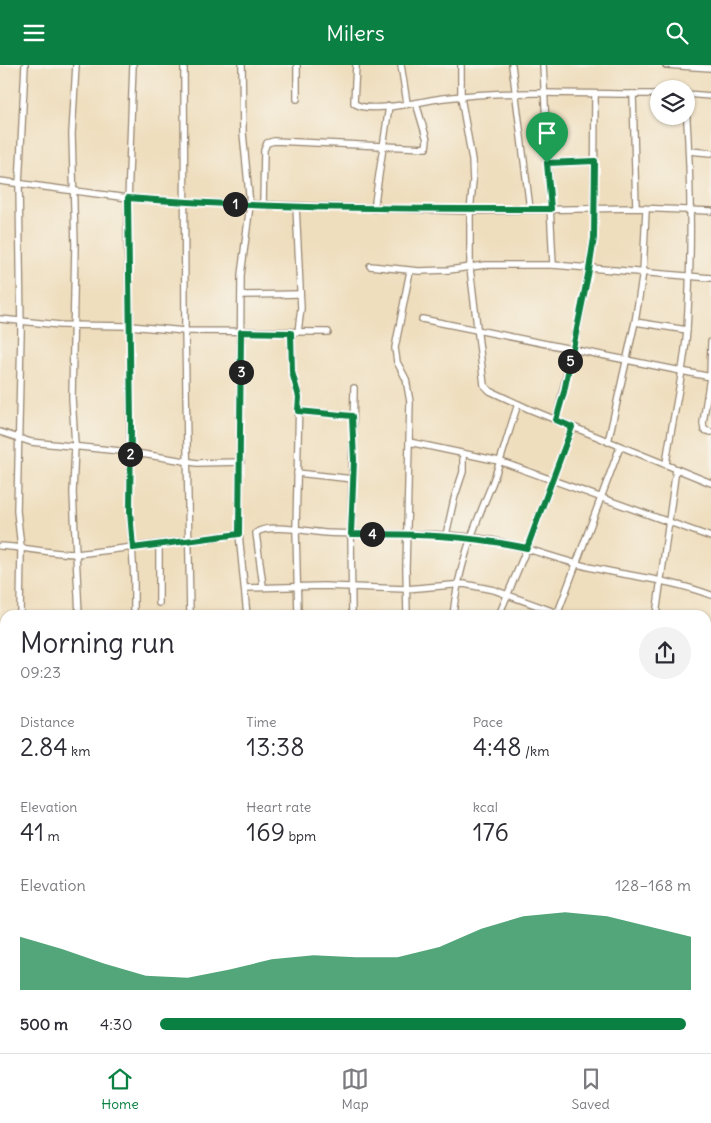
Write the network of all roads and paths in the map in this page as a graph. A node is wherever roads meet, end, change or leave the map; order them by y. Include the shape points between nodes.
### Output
1 (25, 65) edge
2 (76, 65) edge
3 (133, 65) edge
4 (184, 65) edge
5 (242, 65) edge
6 (297, 65) edge
7 (356, 65) edge
8 (401, 65) edge
9 (461, 65) edge
10 (512, 65) edge
11 (543, 65) edge
12 (666, 65) edge
13 (711, 68) edge
14 (515, 93) junction
15 (544, 94) junction
16 (595, 94) junction
17 (634, 95) junction
18 (650, 95) edge
19 (695, 95) edge
20 (711, 96) edge
21 (461, 97) junction
22 (297, 99) dead end
23 (407, 103) junction
24 (416, 103) junction
25 (389, 106) junction
26 (687, 125) edge
27 (385, 146) junction
28 (689, 151) junction
29 (711, 153) edge
30 (595, 161) junction
31 (547, 163) junction
32 (0, 181) edge
33 (18, 185) junction
34 (73, 191) junction
35 (128, 198) junction
36 (185, 202) junction
37 (250, 205) junction
38 (263, 205) junction
39 (296, 206) junction
40 (594, 208) junction
41 (636, 208) junction
42 (374, 209) junction
43 (530, 209) junction
44 (551, 209) junction
45 (646, 210) junction
46 (470, 211) junction
47 (691, 211) junction
48 (711, 211) edge
49 (553, 265) junction
50 (370, 266) dead end
51 (470, 268) junction
52 (589, 270) junction
53 (410, 271) junction
54 (643, 272) junction
55 (690, 277) junction
56 (711, 278) edge
57 (300, 294) junction
58 (242, 295) junction
59 (0, 319) edge
60 (422, 319) dead end
61 (21, 321) junction
62 (636, 322) junction
63 (73, 326) junction
64 (130, 326) junction
65 (477, 329) junction
66 (687, 330) junction
67 (185, 331) junction
68 (328, 331) dead end
69 (241, 332) junction
70 (294, 332) junction
71 (711, 342) edge
72 (572, 349) junction
73 (627, 361) junction
74 (682, 372) junction
75 (710, 377) edge
76 (354, 388) dead end
77 (518, 404) junction
78 (298, 411) junction
79 (352, 416) junction
80 (556, 420) junction
81 (572, 427) junction
82 (0, 432) edge
83 (711, 432) edge
84 (19, 438) junction
85 (608, 442) junction
86 (408, 443) junction
87 (75, 445) junction
88 (620, 447) junction
89 (130, 452) junction
90 (463, 454) junction
91 (499, 461) junction
92 (187, 462) junction
93 (240, 462) junction
94 (666, 464) junction
95 (676, 469) junction
96 (297, 473) junction
97 (353, 479) junction
98 (551, 479) junction
99 (711, 483) edge
100 (601, 498) junction
101 (670, 523) junction
102 (296, 530) junction
103 (239, 534) junction
104 (351, 534) junction
105 (407, 534) junction
106 (446, 535) junction
107 (470, 537) junction
108 (711, 537) edge
109 (188, 541) junction
110 (159, 544) junction
111 (0, 546) edge
112 (21, 547) junction
113 (133, 548) junction
114 (527, 548) junction
115 (77, 554) junction
116 (577, 563) junction
117 (662, 579) junction
118 (457, 585) junction
119 (263, 586) junction
120 (298, 586) junction
121 (352, 587) junction
122 (245, 588) junction
123 (406, 589) junction
124 (711, 595) edge
125 (507, 596) junction
126 (159, 603) dead end
127 (20, 610) edge
128 (79, 610) edge
129 (134, 610) edge
130 (190, 610) edge
131 (247, 610) edge
132 (298, 610) edge
133 (352, 610) edge
134 (407, 610) edge
135 (454, 610) edge
136 (501, 610) edge
137 (547, 610) edge
138 (560, 610) edge
139 (657, 610) edge

1 - 33 street
2 - 34 street
3 - 35 street
4 - 36 street
5 - 37 street via 243,133
6 - 22 street
7 - 25 street via 354,103
8 - 23 street
9 - 21 street
10 - 14 street
11 - 15 street
12 - 13 street
14 - 15 street
14 - 21 street
14 - 43 street
15 - 16 street
15 - 31 street
16 - 17 street
16 - 30 street
17 - 18 street
17 - 41 street
19 - 20 street
21 - 24 street
21 - 46 street via 472,161
23 - 24 street
23 - 25 street
24 - 27 street via 428,146 424,149
25 - 27 street
26 - 28 street
27 - 38 street via 328,142 267,143 264,150
27 - 42 street
28 - 29 street
28 - 47 street
30 - 31 street
30 - 40 street
31 - 44 street
32 - 33 street
33 - 34 street
33 - 61 street
34 - 35 street
34 - 63 street
35 - 36 street
35 - 64 street
36 - 37 street
36 - 67 street
37 - 38 street
37 - 58 street via 241,275
38 - 39 street
39 - 42 street
39 - 57 street
40 - 41 street
40 - 44 street
40 - 52 street
41 - 45 street
42 - 46 street
43 - 44 street
43 - 46 street
44 - 49 street
45 - 47 street
45 - 54 street
46 - 51 street
47 - 48 street
47 - 55 street
49 - 51 street
49 - 52 street
50 - 53 street
51 - 53 street
51 - 65 street
52 - 54 street
52 - 72 street
53 - 86 street via 395,348 410,402
54 - 55 street
54 - 62 street
55 - 56 street
55 - 66 street
57 - 58 street
57 - 70 street
58 - 69 street
59 - 61 street
60 - 65 street
61 - 63 street
61 - 84 street
62 - 66 street
62 - 73 street
63 - 64 street
63 - 87 street
64 - 67 street
64 - 89 street
65 - 72 street
65 - 77 street via 484,385
66 - 74 street
67 - 69 street
67 - 92 street
68 - 70 street
69 - 70 street
69 - 93 street
70 - 78 street via 292,372 299,397
71 - 75 street
72 - 73 street
72 - 80 street
73 - 74 street
73 - 85 street
74 - 75 street
74 - 94 street
75 - 83 street via 703,423 704,430
76 - 79 street
77 - 80 street
77 - 91 street
78 - 79 street
78 - 96 street
79 - 97 street
80 - 81 street
81 - 85 street
81 - 98 street
82 - 84 street
84 - 87 street
84 - 112 street
85 - 88 street
86 - 90 street
86 - 105 street
87 - 89 street
87 - 115 street via 73,493
88 - 94 street
88 - 100 street
89 - 92 street
89 - 113 street
90 - 91 street
90 - 106 street via 463,472
91 - 98 street
91 - 107 street
92 - 93 street
92 - 109 street
93 - 103 street
94 - 95 street
95 - 99 street
95 - 101 street
96 - 97 street
96 - 102 street
97 - 104 street
98 - 100 street
98 - 114 street
100 - 101 street
100 - 116 street
101 - 108 street
101 - 117 street
102 - 104 street
102 - 119 street via 256,533
102 - 120 street
103 - 109 street
103 - 122 street
104 - 105 street
104 - 121 street
105 - 106 street
105 - 123 street
106 - 107 street
107 - 114 street
107 - 118 street
109 - 110 street
109 - 130 street
110 - 113 street
110 - 126 street
111 - 112 street
112 - 115 street via 50,554
112 - 127 street
113 - 115 street
113 - 129 street
114 - 116 street
114 - 125 street
115 - 128 street
116 - 117 street
116 - 138 street
117 - 124 street
117 - 139 street
118 - 123 street
118 - 125 street via 475,585
118 - 135 street
119 - 120 street
119 - 122 street
120 - 121 street
120 - 132 street
121 - 123 street
121 - 133 street
122 - 131 street
123 - 134 street
125 - 136 street
125 - 137 street

